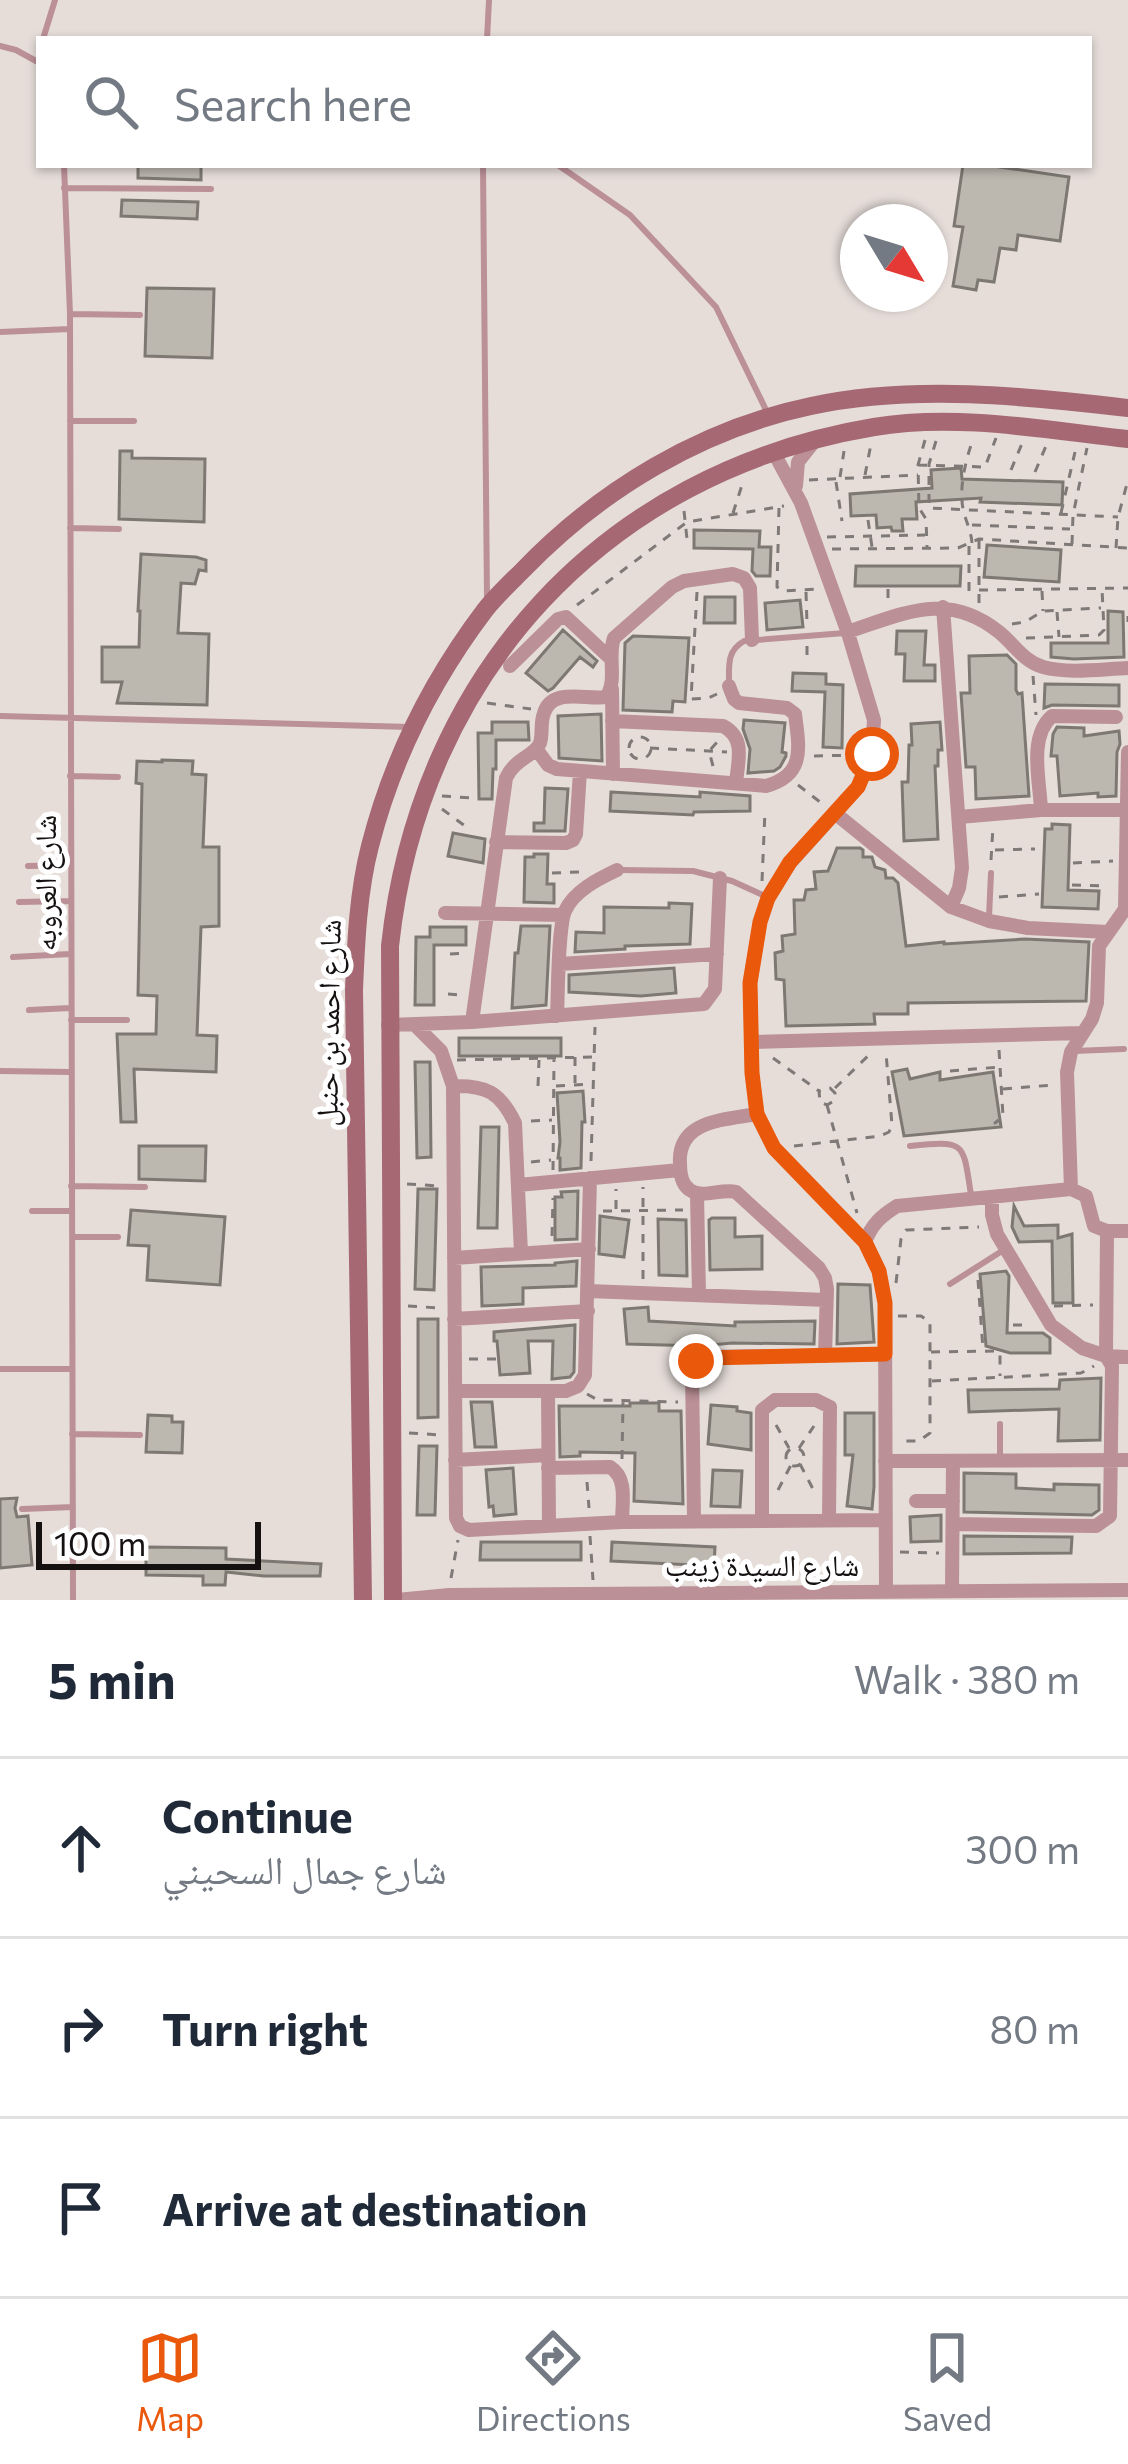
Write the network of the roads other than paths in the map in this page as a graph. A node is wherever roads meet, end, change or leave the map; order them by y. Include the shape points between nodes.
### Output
1 (55, 0) edge
2 (489, 0) edge
3 (44, 36) edge
4 (487, 36) edge
5 (0, 46) edge
6 (36, 58) edge
7 (64, 168) edge
8 (483, 168) edge
9 (562, 168) edge
10 (64, 188) junction
11 (211, 189) dead end
12 (70, 314) junction
13 (140, 315) dead end
14 (70, 329) junction
15 (0, 332) edge
16 (1056, 400) junction
17 (1128, 408) edge
18 (770, 416) junction
19 (70, 421) junction
20 (134, 421) dead end
21 (1040, 430) junction
22 (820, 440) junction
23 (1128, 440) edge
24 (774, 453) junction
25 (798, 491) junction
26 (70, 528) junction
27 (119, 529) dead end
28 (944, 607) junction
29 (487, 608) junction
30 (848, 632) junction
31 (752, 640) junction
32 (611, 658) junction
33 (510, 666) dead end
34 (1128, 668) edge
35 (729, 686) joint
36 (612, 687) junction
37 (424, 705) junction
38 (0, 716) edge
39 (69, 717) junction
40 (1116, 717) dead end
41 (456, 722) junction
42 (612, 722) junction
43 (412, 727) junction
44 (536, 750) junction
45 (1128, 752) edge
46 (580, 771) junction
47 (1128, 773) edge
48 (613, 774) junction
49 (70, 776) junction
50 (118, 777) dead end
51 (736, 783) junction
52 (1041, 810) junction
53 (1127, 810) edge
54 (836, 814) junction
55 (959, 817) junction
56 (496, 842) junction
57 (1126, 856) edge
58 (70, 865) junction
59 (28, 866) dead end
60 (617, 870) joint
61 (991, 873) road end
62 (720, 878) junction
63 (1125, 887) edge
64 (765, 896) junction
65 (70, 901) junction
66 (19, 902) dead end
67 (951, 907) junction
68 (445, 913) dead end
69 (487, 914) junction
70 (563, 915) junction
71 (988, 921) junction
72 (1108, 932) junction
73 (70, 954) junction
74 (717, 954) junction
75 (14, 957) dead end
76 (560, 964) junction
77 (70, 1008) junction
78 (29, 1010) dead end
79 (557, 1016) junction
80 (70, 1020) junction
81 (127, 1020) dead end
82 (472, 1022) junction
83 (388, 1025) junction
84 (415, 1025) junction
85 (1081, 1033) junction
86 (751, 1042) junction
87 (1124, 1048) dead end
88 (1071, 1052) junction
89 (0, 1071) edge
90 (71, 1072) junction
91 (453, 1086) junction
92 (757, 1114) junction
93 (910, 1146) dead end
94 (680, 1170) junction
95 (590, 1178) junction
96 (518, 1185) junction
97 (71, 1186) junction
98 (146, 1187) dead end
99 (1071, 1189) junction
100 (992, 1196) junction
101 (972, 1198) junction
102 (697, 1202) junction
103 (32, 1211) dead end
104 (71, 1211) junction
105 (1107, 1231) junction
106 (1128, 1231) edge
107 (71, 1237) junction
108 (118, 1237) dead end
109 (865, 1242) junction
110 (589, 1249) junction
111 (1005, 1249) junction
112 (521, 1253) junction
113 (454, 1258) junction
114 (950, 1284) dead end
115 (588, 1291) junction
116 (699, 1295) junction
117 (826, 1300) junction
118 (588, 1311) junction
119 (454, 1314) junction
120 (885, 1354) junction
121 (825, 1356) junction
122 (1106, 1356) junction
123 (1128, 1357) edge
124 (0, 1369) edge
125 (72, 1369) junction
126 (455, 1390) junction
127 (548, 1391) junction
128 (1000, 1424) dead end
129 (72, 1434) junction
130 (140, 1435) dead end
131 (455, 1460) junction
132 (1120, 1460) edge
133 (885, 1461) junction
134 (953, 1461) junction
135 (1000, 1461) junction
136 (548, 1462) junction
137 (916, 1501) dead end
138 (953, 1502) junction
139 (73, 1507) junction
140 (22, 1509) dead end
141 (1120, 1510) edge
142 (694, 1520) junction
143 (762, 1520) junction
144 (829, 1520) junction
145 (885, 1520) junction
146 (622, 1522) junction
147 (952, 1524) junction
148 (549, 1526) junction
149 (886, 1592) junction
150 (952, 1592) junction
151 (1118, 1594) edge
152 (920, 1596) edge
153 (655, 1597) edge
154 (73, 1600) edge
155 (363, 1600) edge
156 (395, 1600) edge

1 - 3 lane
2 - 4 lane
5 - 6 lane
7 - 10 lane, شارع العروبه
8 - 29 lane
9 - 18 lane via 630,215 716,308
10 - 11 lane
10 - 12 lane, شارع العروبه
12 - 13 lane
12 - 14 lane, شارع العروبه
14 - 15 lane
14 - 19 lane, شارع العروبه
16 - 17 street, شارع احمد بن حنبل
16 - 18 street, شارع احمد بن حنبل via 956,393
16 - 21 street
18 - 29 street, شارع احمد بن حنبل via 666,460 604,498
19 - 20 lane
19 - 26 lane, شارع العروبه
21 - 22 street, شارع احمد بن حنبل via 937,422
21 - 23 street, شارع احمد بن حنبل
22 - 24 street, شارع احمد بن حنبل
22 - 25 street via 801,454
24 - 25 street
24 - 41 street, شارع احمد بن حنبل via 681,494 598,549 505,645
25 - 30 street
26 - 27 lane
26 - 39 lane, شارع العروبه
28 - 30 street
28 - 34 street via 974,616 1046,668
28 - 55 street
29 - 37 street, شارع احمد بن حنبل
30 - 31 lane
30 - 54 street via 874,719 872,754
31 - 32 street via 748,583 733,574 698,578 672,587 618,634
31 - 35 lane via 732,651
32 - 33 street via 561,617
32 - 36 street
35 - 51 street via 739,703 787,708 796,718 798,757 787,777 766,786
36 - 42 street
36 - 44 street via 603,698 554,699
37 - 41 street
37 - 43 street, شارع احمد بن حنبل
38 - 39 lane
39 - 43 lane
39 - 49 lane, شارع العروبه
40 - 52 street via 1052,716 1040,729
41 - 83 street, شارع احمد بن حنبل via 406,850 394,907
42 - 48 street
42 - 51 street via 730,729 738,740
43 - 155 street, شارع احمد بن حنبل via 370,848 356,946
44 - 46 street via 548,765
44 - 56 street via 506,778
45 - 47 street
46 - 48 street
46 - 56 street via 572,840
47 - 53 street
48 - 51 street
49 - 50 lane
49 - 58 lane, شارع العروبه
52 - 53 street
52 - 55 street
53 - 57 street
54 - 64 street
54 - 67 street
55 - 67 street via 962,868
56 - 69 street
57 - 63 street
58 - 59 lane
58 - 65 lane, شارع العروبه
60 - 62 lane
60 - 70 street
61 - 71 lane
62 - 64 lane
62 - 74 street
63 - 72 street via 1125,909
64 - 86 street via 750,983
65 - 66 lane
65 - 73 lane, شارع العروبه
67 - 71 street
68 - 69 street
69 - 70 street
69 - 82 street
70 - 76 street
71 - 72 street
72 - 85 street via 1098,955 1097,1003
73 - 75 lane
73 - 77 lane, شارع العروبه
74 - 76 street
74 - 79 street via 715,989 704,1004
76 - 79 street
77 - 78 lane
77 - 80 lane, شارع العروبه
79 - 82 street
80 - 81 lane
80 - 90 lane, شارع العروبه
82 - 84 street
83 - 84 street
83 - 156 street, شارع احمد بن حنبل
84 - 91 street via 445,1060
85 - 86 street
85 - 88 street
86 - 92 street
87 - 88 lane
88 - 99 street
89 - 90 lane
90 - 97 lane, شارع العروبه
91 - 96 street via 473,1085 507,1105
91 - 113 street
92 - 94 street via 693,1129 682,1143
92 - 109 street via 774,1148
93 - 101 lane via 956,1144
94 - 95 street
94 - 102 street
95 - 96 street
95 - 110 street
96 - 112 street
97 - 98 lane
97 - 104 lane, شارع العروبه
99 - 100 street
99 - 105 street via 1086,1196 1091,1220
100 - 101 street
100 - 111 street
101 - 109 street via 897,1206
102 - 116 street
102 - 117 street via 724,1189 740,1195 819,1268
103 - 104 lane
104 - 107 lane, شارع العروبه
105 - 106 street
105 - 122 street
107 - 108 lane
107 - 125 lane, شارع العروبه
109 - 120 street via 879,1271
110 - 112 street
110 - 115 street
111 - 114 lane
111 - 122 street via 1051,1324 1070,1342
112 - 113 street
113 - 119 street
115 - 116 street
115 - 118 street
116 - 117 street
117 - 121 street
118 - 119 street
118 - 127 street via 585,1376 566,1391
119 - 126 street
120 - 121 street
120 - 133 street
121 - 142 street via 699,1358 692,1368
122 - 123 street
122 - 132 street
124 - 125 lane
125 - 129 lane, شارع العروبه
126 - 127 street
126 - 131 street
127 - 136 street
128 - 135 lane
129 - 130 lane
129 - 139 lane, شارع العروبه
131 - 136 street
131 - 148 street via 460,1526
132 - 135 street
132 - 141 street
133 - 134 street
133 - 145 street
134 - 135 street
134 - 138 street
136 - 146 street via 610,1467 622,1478
136 - 148 street
137 - 138 street
138 - 147 street
139 - 140 lane
139 - 154 lane, شارع العروبه
141 - 147 street via 1096,1526
142 - 143 street
142 - 146 street
143 - 144 street
143 - 144 street via 762,1410 776,1400 816,1400 831,1411
144 - 145 street
145 - 149 street
146 - 148 street
147 - 150 street
149 - 152 street, شارع السيدة زينب
149 - 153 street, شارع السيدة زينب
150 - 151 street, شارع السيدة زينب
150 - 152 street, شارع السيدة زينب
153 - 156 street, شارع السيدة زينب

